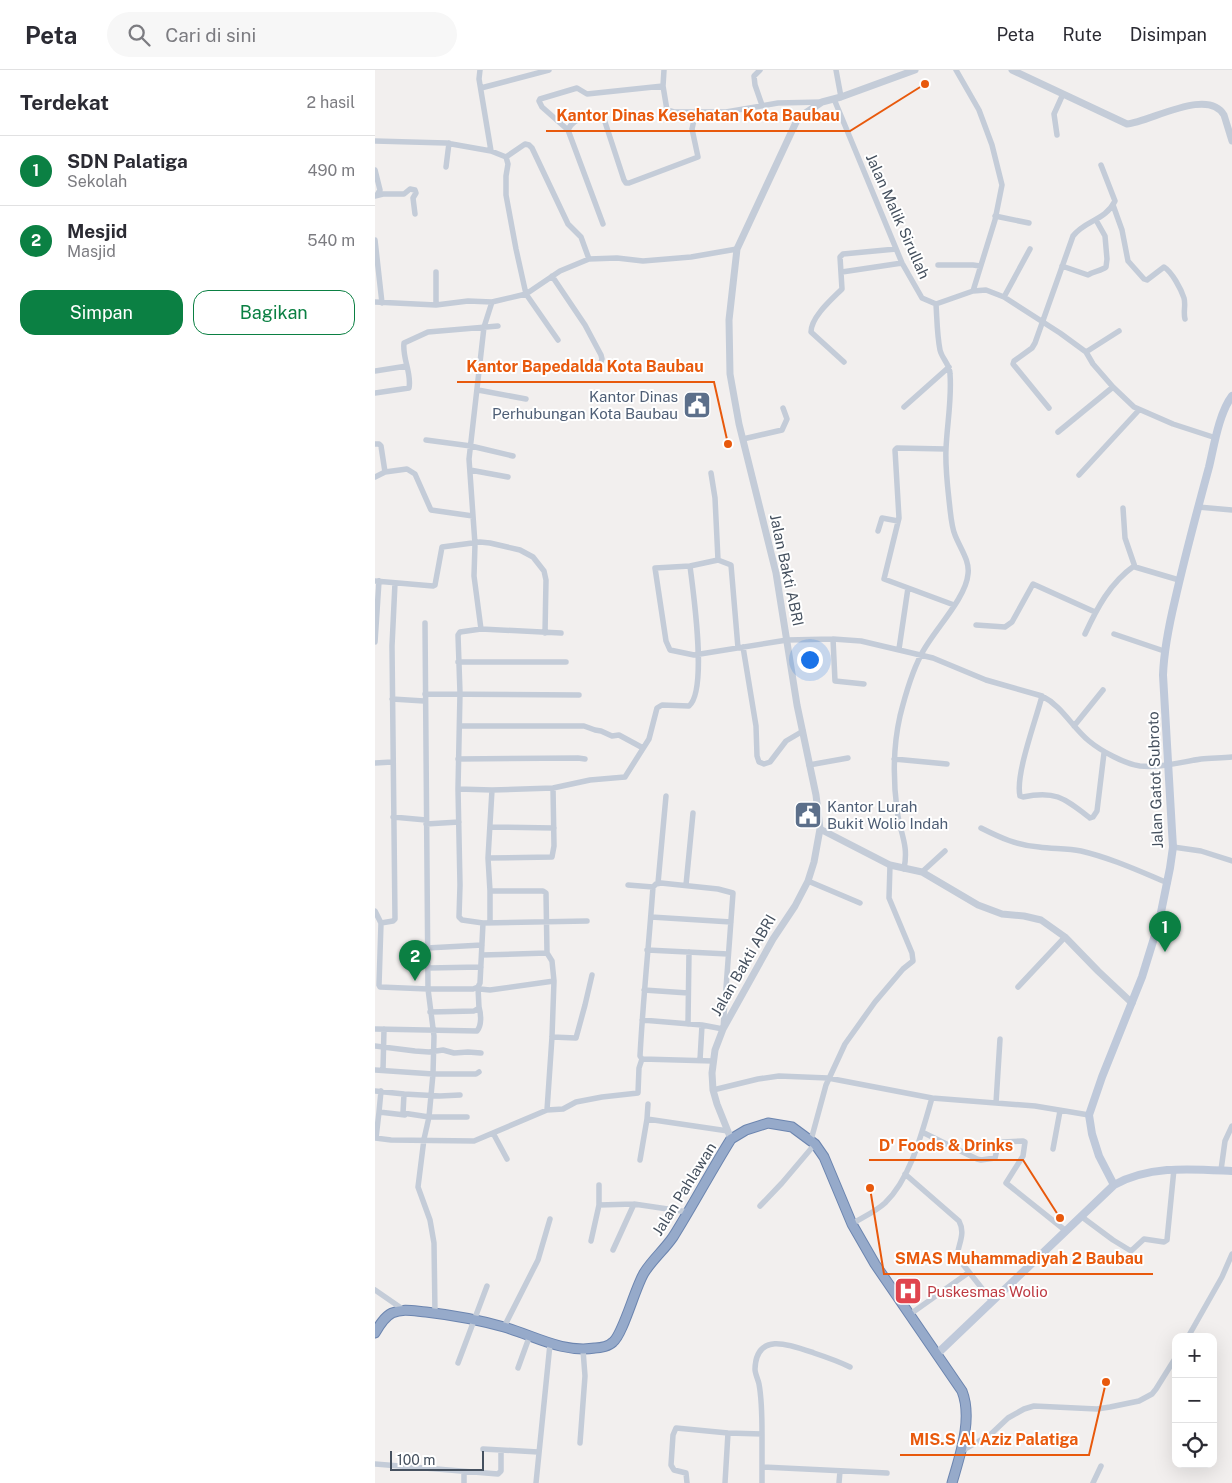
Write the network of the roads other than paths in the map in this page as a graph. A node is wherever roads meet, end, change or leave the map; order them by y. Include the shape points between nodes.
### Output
1 (480, 70) edge
2 (549, 70) edge
3 (664, 70) edge
4 (760, 70) edge
5 (836, 70) edge
6 (915, 70) edge
7 (956, 70) edge
8 (1012, 70) edge
9 (663, 86) junction
10 (481, 88) junction
11 (1063, 94) junction
12 (837, 98) junction
13 (822, 102) junction
14 (762, 106) junction
15 (696, 112) junction
16 (568, 130) junction
17 (1057, 135) dead end
18 (375, 141) edge
19 (1232, 142) edge
20 (449, 143) junction
21 (491, 151) junction
22 (507, 157) junction
23 (1101, 165) dead end
24 (446, 166) dead end
25 (375, 170) edge
26 (376, 196) edge
27 (1113, 205) junction
28 (415, 214) dead end
29 (995, 216) junction
30 (1096, 220) junction
31 (1029, 223) dead end
32 (603, 224) dead end
33 (375, 240) edge
34 (737, 249) junction
35 (896, 249) junction
36 (1030, 249) dead end
37 (589, 260) junction
38 (902, 263) junction
39 (938, 265) dead end
40 (980, 266) junction
41 (1062, 266) junction
42 (436, 272) dead end
43 (842, 272) junction
44 (552, 276) junction
45 (973, 291) junction
46 (526, 294) junction
47 (1004, 297) junction
48 (375, 302) edge
49 (492, 302) junction
50 (382, 303) junction
51 (937, 304) junction
52 (436, 305) junction
53 (1185, 319) dead end
54 (1043, 321) junction
55 (498, 326) dead end
56 (484, 327) junction
57 (1119, 331) dead end
58 (558, 340) dead end
59 (1086, 352) junction
60 (844, 362) dead end
61 (600, 365) dead end
62 (407, 366) junction
63 (949, 366) junction
64 (375, 371) edge
65 (1113, 386) junction
66 (478, 390) junction
67 (375, 393) edge
68 (1232, 396) edge
69 (526, 399) dead end
70 (904, 407) dead end
71 (783, 408) dead end
72 (1049, 408) dead end
73 (1139, 410) junction
74 (1058, 432) dead end
75 (1216, 438) junction
76 (743, 439) junction
77 (427, 440) dead end
78 (375, 444) edge
79 (471, 446) junction
80 (946, 449) junction
81 (513, 456) dead end
82 (470, 470) junction
83 (385, 472) junction
84 (711, 473) dead end
85 (1079, 475) dead end
86 (375, 477) edge
87 (508, 477) dead end
88 (1198, 506) junction
89 (1123, 508) dead end
90 (1232, 510) edge
91 (473, 516) junction
92 (898, 521) junction
93 (878, 531) dead end
94 (475, 544) junction
95 (719, 560) junction
96 (690, 566) junction
97 (1134, 566) junction
98 (1179, 580) junction
99 (377, 581) edge
100 (395, 582) junction
101 (908, 588) junction
102 (954, 605) junction
103 (1095, 612) junction
104 (425, 623) dead end
105 (976, 625) dead end
106 (481, 630) junction
107 (545, 633) junction
108 (561, 633) dead end
109 (1085, 634) dead end
110 (1114, 634) dead end
111 (833, 639) junction
112 (787, 640) junction
113 (375, 642) edge
114 (740, 648) junction
115 (899, 649) junction
116 (1164, 651) junction
117 (699, 654) junction
118 (921, 655) junction
119 (457, 662) junction
120 (565, 662) dead end
121 (864, 684) dead end
122 (1103, 690) dead end
123 (460, 693) junction
124 (579, 695) dead end
125 (1042, 696) junction
126 (424, 698) junction
127 (392, 699) junction
128 (460, 726) junction
129 (1074, 726) junction
130 (803, 731) junction
131 (643, 748) junction
132 (1105, 753) junction
133 (1232, 757) edge
134 (848, 758) dead end
135 (458, 759) junction
136 (585, 759) dead end
137 (895, 759) junction
138 (392, 762) junction
139 (375, 763) edge
140 (947, 764) dead end
141 (809, 765) junction
142 (1169, 765) junction
143 (553, 788) junction
144 (458, 789) junction
145 (492, 790) junction
146 (666, 796) dead end
147 (693, 813) dead end
148 (393, 817) junction
149 (426, 822) junction
150 (459, 822) junction
151 (490, 827) junction
152 (554, 828) junction
153 (981, 828) dead end
154 (819, 829) junction
155 (1173, 848) junction
156 (945, 850) dead end
157 (488, 858) junction
158 (1232, 861) edge
159 (890, 865) junction
160 (905, 869) junction
161 (922, 872) junction
162 (808, 881) junction
163 (1167, 883) junction
164 (628, 885) dead end
165 (655, 885) junction
166 (685, 885) junction
167 (490, 891) junction
168 (860, 903) dead end
169 (375, 911) edge
170 (651, 917) junction
171 (546, 921) junction
172 (587, 921) dead end
173 (490, 922) junction
174 (731, 922) junction
175 (381, 923) junction
176 (483, 923) junction
177 (1065, 937) junction
178 (482, 945) junction
179 (427, 948) junction
180 (647, 950) junction
181 (689, 952) junction
182 (547, 953) junction
183 (728, 954) junction
184 (482, 955) junction
185 (428, 968) junction
186 (481, 968) junction
187 (592, 975) dead end
188 (554, 981) junction
189 (477, 986) junction
190 (1018, 987) dead end
191 (428, 989) junction
192 (644, 990) junction
193 (688, 993) junction
194 (1133, 1003) junction
195 (479, 1006) junction
196 (430, 1012) junction
197 (642, 1020) junction
198 (688, 1024) junction
199 (702, 1025) junction
200 (375, 1029) edge
201 (723, 1029) junction
202 (385, 1030) junction
203 (434, 1031) junction
204 (552, 1037) junction
205 (1000, 1039) dead end
206 (375, 1046) edge
207 (385, 1048) junction
208 (434, 1050) junction
209 (481, 1053) dead end
210 (642, 1059) junction
211 (700, 1060) junction
212 (713, 1061) junction
213 (375, 1070) edge
214 (383, 1070) junction
215 (479, 1072) dead end
216 (433, 1074) junction
217 (828, 1078) junction
218 (713, 1090) junction
219 (378, 1091) edge
220 (404, 1094) junction
221 (460, 1095) dead end
222 (432, 1096) junction
223 (932, 1098) junction
224 (996, 1103) junction
225 (648, 1104) dead end
226 (547, 1110) junction
227 (1060, 1111) junction
228 (379, 1112) junction
229 (405, 1115) junction
230 (1089, 1115) junction
231 (429, 1116) junction
232 (467, 1117) dead end
233 (647, 1120) junction
234 (1232, 1126) edge
235 (921, 1132) junction
236 (493, 1133) junction
237 (729, 1135) junction
238 (376, 1138) edge
239 (424, 1139) junction
240 (813, 1142) junction
241 (1053, 1149) dead end
242 (507, 1159) dead end
243 (640, 1160) dead end
244 (1174, 1170) junction
245 (1221, 1170) junction
246 (1232, 1171) edge
247 (905, 1174) junction
248 (599, 1185) dead end
249 (1113, 1185) junction
250 (634, 1204) junction
251 (599, 1205) junction
252 (760, 1206) dead end
253 (688, 1212) junction
254 (1082, 1217) junction
255 (550, 1219) dead end
256 (852, 1224) junction
257 (1066, 1232) junction
258 (591, 1241) dead end
259 (613, 1250) dead end
260 (1232, 1254) edge
261 (968, 1273) junction
262 (487, 1286) dead end
263 (375, 1290) edge
264 (992, 1300) junction
265 (404, 1310) junction
266 (435, 1313) junction
267 (909, 1315) junction
268 (474, 1320) junction
269 (504, 1327) junction
270 (375, 1333) edge
271 (1190, 1333) edge
272 (530, 1336) junction
273 (550, 1344) junction
274 (583, 1350) junction
275 (937, 1354) junction
276 (458, 1363) dead end
277 (1172, 1363) edge
278 (849, 1367) dead end
279 (518, 1368) dead end
280 (728, 1433) junction
281 (762, 1434) junction
282 (580, 1443) dead end
283 (483, 1449) dead end
284 (501, 1450) junction
285 (961, 1451) junction
286 (538, 1452) junction
287 (375, 1464) edge
288 (1101, 1466) dead end
289 (763, 1467) junction
290 (841, 1471) junction
291 (464, 1472) junction
292 (887, 1473) dead end
293 (464, 1483) edge
294 (536, 1483) edge
295 (687, 1483) edge
296 (725, 1483) edge
297 (762, 1483) edge
298 (839, 1483) edge
299 (952, 1483) edge
300 (1093, 1483) edge

1 - 10 street
2 - 10 street
3 - 9 street
4 - 14 street via 754,76
5 - 12 street, Jalan Malik Sirullah
6 - 12 street, Jalan Bakti ABRI
7 - 29 street via 979,110 999,172 1002,185
8 - 11 street
9 - 15 street via 667,110
9 - 16 street via 587,94 577,88 540,99 542,107
10 - 21 street
11 - 17 street via 1053,114
11 - 19 street via 1127,124 1196,105 1214,106 1224,115
12 - 13 street, Jalan Bakti ABRI
12 - 35 street, Jalan Malik Sirullah
13 - 14 street
13 - 34 street, Jalan Bakti ABRI via 796,121
14 - 15 street via 726,112
15 - 16 street via 692,130 698,157 629,183 624,180 604,119 577,120
16 - 32 street
18 - 20 street
20 - 21 street
20 - 24 street
21 - 22 street
22 - 37 street via 525,144 532,148 568,224 581,238
22 - 46 street via 506,195
23 - 27 street via 1115,198
25 - 26 street via 380,190
26 - 28 street via 415,190
27 - 30 street
27 - 53 street via 1128,261 1147,280 1164,267 1169,271 1185,301
29 - 31 street
29 - 40 street
30 - 41 street via 1073,236
30 - 41 street via 1105,236 1107,267 1088,274
33 - 50 street
34 - 37 street via 643,261 617,258
34 - 76 street, Jalan Bakti ABRI via 729,346 733,391
35 - 38 street, Jalan Malik Sirullah
35 - 43 street via 842,255
36 - 47 street
37 - 44 street
38 - 43 street
38 - 51 street, Jalan Malik Sirullah via 922,298
39 - 40 street
40 - 45 street
41 - 54 street
42 - 52 street
43 - 60 street via 843,289 816,318 811,332
44 - 46 street
44 - 61 street via 601,355
45 - 47 street via 986,290
45 - 51 street
46 - 49 street
46 - 58 street
47 - 54 street
48 - 50 street
49 - 52 street
49 - 56 street
50 - 52 street
51 - 63 street via 940,351
54 - 59 street
54 - 72 street via 1032,348 1013,364
55 - 56 street
56 - 62 street via 416,336 404,343
56 - 66 street
57 - 59 street
59 - 65 street
62 - 64 street
62 - 67 street via 409,388
63 - 70 street
63 - 80 street
65 - 73 street
65 - 74 street
66 - 69 street
66 - 79 street
68 - 75 main road, Jalan Gatot Subroto
71 - 76 street via 787,420 782,430
73 - 75 street
73 - 85 street
75 - 88 main road, Jalan Gatot Subroto
76 - 112 street, Jalan Bakti ABRI via 776,573
77 - 79 street
78 - 83 street via 381,446
79 - 81 street
79 - 82 street
80 - 92 street via 895,450
80 - 102 street via 954,534 969,568 968,580
82 - 87 street
82 - 91 street
83 - 86 street
83 - 91 street via 411,470 431,510
84 - 95 street
88 - 90 street
88 - 98 main road, Jalan Gatot Subroto
89 - 97 street via 1125,538
91 - 94 street
92 - 93 street via 882,518
92 - 101 street via 884,580
94 - 100 street via 442,547 433,586
94 - 106 street via 473,576
94 - 107 street via 490,543 520,550 538,562 546,580
95 - 96 street
95 - 114 street via 731,566
96 - 117 street
96 - 117 street via 655,568 668,648 691,655
97 - 98 street
97 - 103 street via 1113,585
98 - 116 main road, Jalan Gatot Subroto
99 - 100 street
99 - 113 street
100 - 127 street
101 - 102 street
101 - 115 street
102 - 118 street
103 - 105 street via 1033,584 1012,622 1005,627
103 - 109 street
104 - 126 street
106 - 107 street
106 - 119 street via 460,632
107 - 108 street
110 - 116 street
111 - 112 street
111 - 115 street
111 - 121 street via 835,681
112 - 114 street
112 - 130 street, Jalan Bakti ABRI
114 - 117 street
114 - 130 street via 756,726 759,762 770,762 786,741
115 - 118 street
116 - 142 main road, Jalan Gatot Subroto
117 - 131 street via 691,704 659,706
118 - 125 street via 941,660 986,680
118 - 137 street via 900,716
119 - 120 street
119 - 123 street
122 - 129 street
123 - 124 street
123 - 126 street
123 - 128 street
125 - 129 street
125 - 132 street via 1027,748 1020,796 1056,795 1093,817 1097,811
126 - 127 street
126 - 149 street
127 - 138 street
128 - 131 street via 584,726 612,736 619,735
128 - 135 street
129 - 132 street
130 - 141 street, Jalan Bakti ABRI
131 - 143 street via 624,778 595,779
132 - 142 street via 1139,766
133 - 142 street
134 - 141 street
135 - 136 street
135 - 144 street
137 - 140 street
137 - 160 street via 897,810 907,854
138 - 139 street
138 - 148 street
141 - 154 street, Jalan Bakti ABRI
142 - 155 main road, Jalan Gatot Subroto
143 - 145 street
143 - 152 street
144 - 145 street
144 - 150 street
145 - 151 street
146 - 165 street
147 - 166 street
148 - 149 street
148 - 175 street via 395,919
149 - 150 street
149 - 179 street
150 - 176 street via 459,917
151 - 152 street
151 - 157 street
152 - 157 street via 552,857
153 - 163 street via 1021,845 1061,848 1107,858
154 - 159 street
154 - 162 street, Jalan Bakti ABRI
155 - 158 street via 1201,851
155 - 163 main road, Jalan Gatot Subroto
156 - 161 street
157 - 167 street
159 - 160 street
159 - 217 street via 889,898 913,961 859,1024
160 - 161 street
161 - 177 street via 978,905 1002,914 1039,919
162 - 168 street
162 - 201 street, Jalan Bakti ABRI
163 - 194 main road, Jalan Gatot Subroto via 1150,954
164 - 165 street
165 - 166 street
165 - 170 street
166 - 174 street via 733,893
167 - 171 street via 543,891 546,893
167 - 173 street
169 - 175 street
170 - 174 street
170 - 180 street
171 - 172 street
171 - 173 street
171 - 182 street
173 - 176 street
174 - 183 street
175 - 191 street via 379,986
176 - 178 street
177 - 190 street
177 - 194 street
178 - 179 street
178 - 184 street
179 - 185 street
180 - 181 street
180 - 192 street
181 - 183 street
181 - 193 street
182 - 184 street
182 - 188 street via 552,961
183 - 201 street
184 - 186 street
185 - 186 street
185 - 191 street
186 - 189 street
187 - 204 street via 576,1038
188 - 189 street via 491,990
188 - 204 street
189 - 191 street via 473,989
189 - 195 street
191 - 196 street
192 - 193 street
192 - 197 street
193 - 198 street
194 - 230 main road, Jalan Gatot Subroto
195 - 196 street via 474,1011
195 - 203 street via 481,1019 477,1031
196 - 203 street
197 - 198 street
197 - 210 street
198 - 199 street
199 - 201 street
199 - 211 street
200 - 202 street
201 - 212 street, Jalan Bakti ABRI
202 - 203 street
202 - 207 street
203 - 208 street
204 - 226 street
205 - 224 street
206 - 207 street
207 - 208 street
207 - 214 street
208 - 209 street via 455,1054
208 - 216 street
210 - 211 street
210 - 226 street via 639,1093 603,1097 576,1102 563,1109
211 - 212 street
212 - 218 street, Jalan Bakti ABRI
213 - 214 street
214 - 216 street
215 - 216 street
216 - 222 street
217 - 218 street via 758,1078
217 - 223 street
217 - 240 street
218 - 237 street, Jalan Bakti ABRI
219 - 220 street
219 - 228 street
220 - 222 street
220 - 229 street
221 - 222 street
222 - 231 street
223 - 224 street
223 - 235 street
224 - 227 street
225 - 233 street
226 - 236 street
227 - 230 street
227 - 241 street
228 - 229 street
228 - 238 street
229 - 231 street
230 - 249 main road, Jalan Gatot Subroto via 1099,1156
231 - 232 street
231 - 239 street
233 - 237 street
233 - 243 street
234 - 245 street via 1225,1141
235 - 247 street
235 - 257 street via 981,1160 995,1158 998,1146 1003,1142 1023,1140 1023,1156 1006,1183
236 - 239 street via 467,1142
236 - 242 street
237 - 240 highway, Jalan Pahlawan via 768,1123 792,1127
237 - 253 highway, Jalan Pahlawan
238 - 239 street
239 - 266 street via 418,1187 434,1243
240 - 252 street
240 - 256 highway, Jalan Pahlawan via 824,1157
244 - 245 main road
244 - 249 main road via 1162,1170
244 - 254 street via 1169,1229 1164,1242 1144,1239 1131,1251
245 - 246 main road
247 - 256 street via 885,1203
247 - 261 street via 959,1221 962,1237 957,1257
248 - 251 street
249 - 254 main road
250 - 251 street
250 - 253 street
250 - 259 street
251 - 258 street
253 - 274 highway, Jalan Pahlawan via 644,1274 615,1340 599,1348
254 - 257 main road
255 - 269 street via 538,1260
256 - 267 highway, Jalan Pahlawan
257 - 264 main road
260 - 271 street
261 - 264 street
261 - 267 street
262 - 268 street
263 - 265 street
264 - 275 main road
265 - 266 highway, Jalan Pahlawan
265 - 270 highway via 389,1315
266 - 268 highway, Jalan Pahlawan
267 - 275 highway, Jalan Pahlawan
268 - 269 highway, Jalan Pahlawan
268 - 276 street
269 - 272 highway, Jalan Pahlawan
272 - 273 highway, Jalan Pahlawan
272 - 279 street
273 - 274 highway, Jalan Pahlawan
273 - 286 street
274 - 282 street via 585,1376
275 - 285 highway, Jalan Pahlawan via 965,1399
277 - 285 street via 1152,1394 1139,1401 1097,1409 1034,1406 1017,1412 991,1434
278 - 281 street via 787,1344 763,1347 755,1369 762,1409
280 - 281 street
280 - 295 street via 674,1429 671,1466 687,1475
280 - 296 street
281 - 289 street
283 - 284 street
284 - 286 street
284 - 291 street via 499,1474
285 - 299 highway, Jalan Pahlawan
286 - 294 street
287 - 291 street
288 - 300 street
289 - 290 street
289 - 297 street
290 - 292 street
290 - 298 street
291 - 293 street

